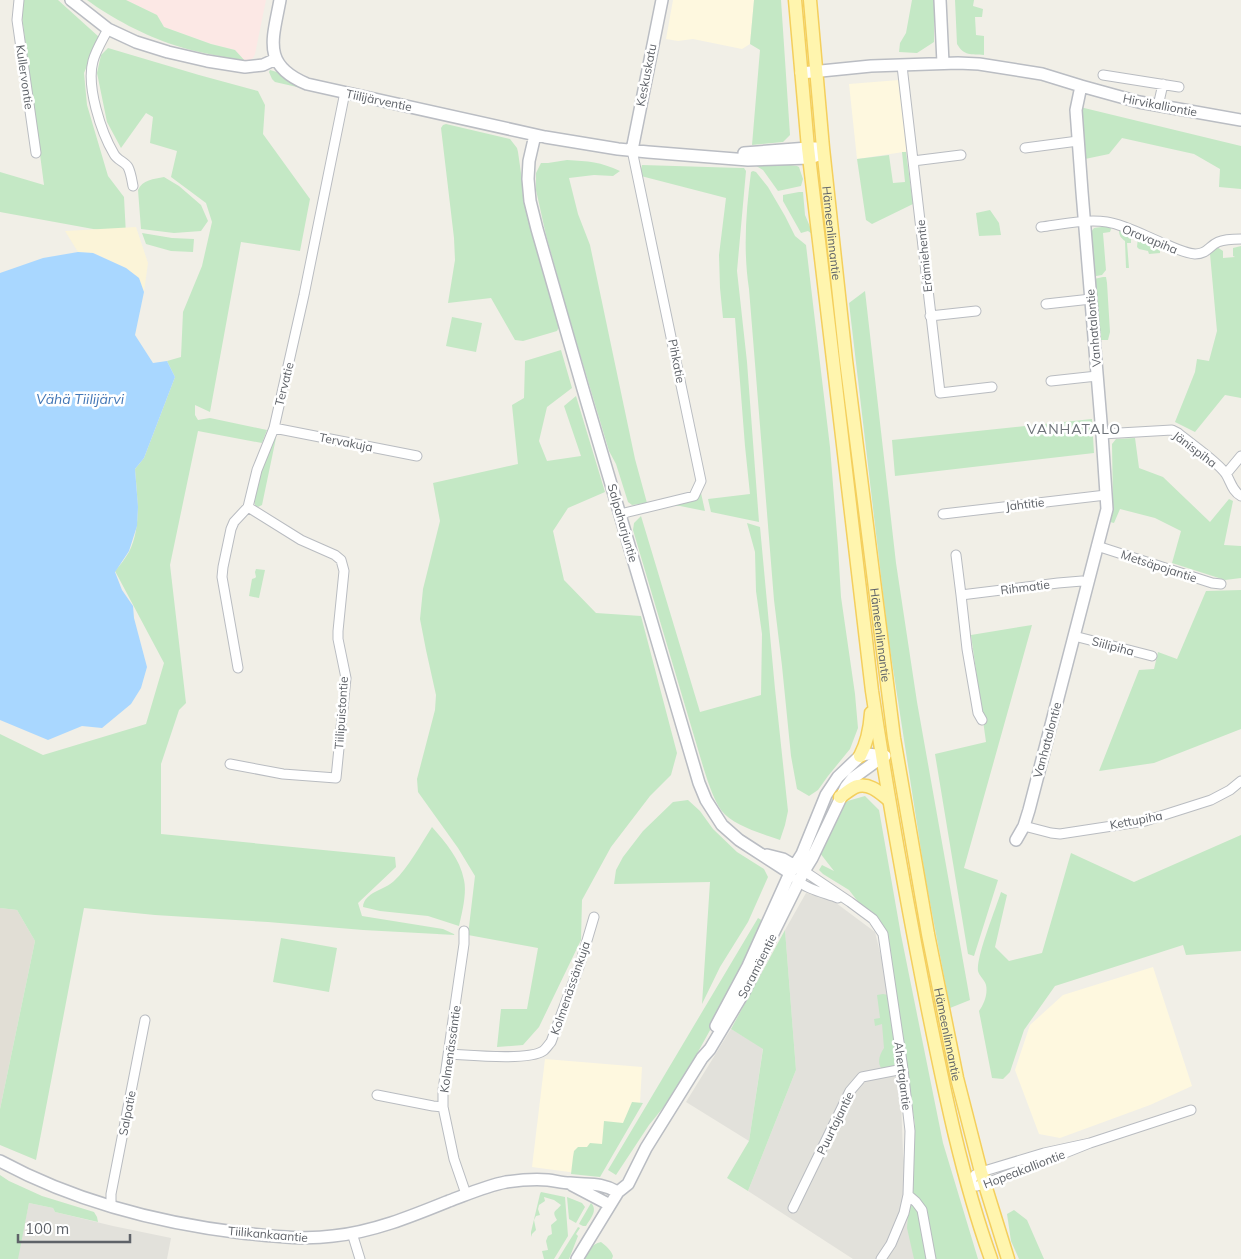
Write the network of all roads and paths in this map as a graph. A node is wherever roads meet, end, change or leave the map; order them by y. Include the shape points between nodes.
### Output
1 (19, 0) edge
2 (71, 0) edge
3 (280, 0) edge
4 (662, 0) edge
5 (795, 0) edge
6 (810, 0) edge
7 (940, 0) edge
8 (108, 29) junction
9 (276, 59) junction
10 (943, 64) junction
11 (902, 66) junction
12 (816, 72) junction
13 (801, 73) junction
14 (1103, 76) dead end
15 (1163, 84) junction
16 (1080, 86) junction
17 (1179, 87) dead end
18 (345, 92) junction
19 (1158, 106) junction
20 (1241, 120) edge
21 (535, 134) junction
22 (1078, 141) junction
23 (1026, 148) dead end
24 (632, 150) junction
25 (823, 151) junction
26 (36, 153) dead end
27 (809, 153) junction
28 (961, 155) dead end
29 (913, 161) junction
30 (134, 186) dead end
31 (1085, 222) junction
32 (1041, 227) dead end
33 (1241, 239) edge
34 (1091, 299) junction
35 (1046, 304) dead end
36 (976, 311) dead end
37 (930, 316) junction
38 (1097, 376) junction
39 (1051, 381) dead end
40 (992, 387) dead end
41 (274, 428) junction
42 (1102, 434) junction
43 (418, 456) dead end
44 (1241, 456) edge
45 (1226, 474) junction
46 (1106, 495) junction
47 (1241, 496) edge
48 (248, 507) junction
49 (620, 514) junction
50 (943, 514) dead end
51 (1097, 546) junction
52 (956, 555) dead end
53 (1088, 583) junction
54 (1221, 584) dead end
55 (961, 595) junction
56 (1074, 636) junction
57 (1152, 656) dead end
58 (238, 668) dead end
59 (872, 691) junction
60 (982, 720) dead end
61 (897, 754) junction
62 (860, 756) junction
63 (882, 757) junction
64 (230, 764) dead end
65 (1241, 781) edge
66 (840, 797) junction
67 (889, 800) junction
68 (1024, 826) junction
69 (1016, 840) dead end
70 (796, 870) junction
71 (798, 882) junction
72 (850, 902) junction
73 (594, 918) dead end
74 (464, 930) dead end
75 (145, 1020) dead end
76 (449, 1054) junction
77 (702, 1058) junction
78 (903, 1069) junction
79 (377, 1095) dead end
80 (443, 1106) junction
81 (1191, 1110) dead end
82 (0, 1161) edge
83 (982, 1178) junction
84 (569, 1183) junction
85 (968, 1185) junction
86 (618, 1192) junction
87 (466, 1194) junction
88 (908, 1195) junction
89 (610, 1204) junction
90 (111, 1205) junction
91 (794, 1208) dead end
92 (352, 1233) junction
93 (360, 1259) edge
94 (577, 1259) edge
95 (881, 1259) edge
96 (931, 1259) edge
97 (991, 1259) edge
98 (1008, 1259) edge

1 - 26 street, Kullervontie via 17,20
2 - 8 street
3 - 9 street via 272,45
4 - 24 street, Keskuskatu
5 - 13 main road, Hämeenlinnantie
6 - 12 main road, Hämeenlinnantie
7 - 10 street
8 - 9 street via 168,52 233,66 256,67
8 - 30 street via 92,62 92,93 107,141 115,157 128,167
9 - 18 street, Tiilijärventie via 300,81
10 - 11 street
10 - 16 street via 1003,67 1042,74
11 - 12 street
11 - 29 street, Erämiehentie
12 - 13 street
12 - 25 main road, Hämeenlinnantie
13 - 27 main road, Hämeenlinnantie
14 - 15 street
15 - 17 street
15 - 19 street
16 - 19 street, Hirvikalliontie
16 - 22 street, Vanhatalontie via 1076,110
18 - 21 street, Tiilijärventie
18 - 41 street, Tervatie
19 - 20 street, Hirvikalliontie
21 - 24 street, Tiilijärventie
21 - 49 street, Salpaharjuntie via 529,160 530,201
22 - 23 street
22 - 31 street, Vanhatalontie
24 - 27 street, Tiilijärventie via 710,157
24 - 49 street, Pihkatie via 701,481 694,496
25 - 27 street, Tiilijärventie via 818,148
25 - 61 main road, Hämeenlinnantie via 846,360
27 - 59 main road, Hämeenlinnantie
28 - 29 street
29 - 37 street, Erämiehentie
31 - 32 street, Oravapiha
31 - 33 street, Oravapiha via 1107,222 1193,254 1207,251 1217,243
31 - 34 street, Vanhatalontie
34 - 35 street
34 - 38 street, Vanhatalontie
36 - 37 street
37 - 40 street, Erämiehentie via 940,393
38 - 39 street
38 - 42 street, Vanhatalontie
41 - 43 street, Tervakuja
41 - 48 street, Tervatie via 257,470
42 - 45 street, Jänispiha via 1172,430
42 - 46 street, Vanhatalontie
44 - 45 street, Jänispiha
45 - 47 street, Jänispiha
46 - 50 street, Jahtitie
46 - 51 street, Vanhatalontie via 1107,509
48 - 58 street, Tervatie via 231,529 222,577
48 - 64 street, Tiilipuistontie via 341,560 344,571 338,639 346,678 336,778 283,774
49 - 70 street, Salpaharjuntie via 706,800 722,825 739,840 760,853 783,859
51 - 53 street, Vanhatalontie
51 - 54 street, Metsäpojantie
52 - 55 street
53 - 55 street, Rihmatie via 1058,583
53 - 56 street, Vanhatalontie
55 - 60 street via 967,649
56 - 57 street, Siilipiha
56 - 68 street, Vanhatalontie
59 - 62 main road via 870,724
59 - 63 main road, Hämeenlinnantie
61 - 63 street, Soramäentie
61 - 83 main road, Hämeenlinnantie via 928,934 957,1078
62 - 63 street, Soramäentie
62 - 70 street, Soramäentie via 838,777 826,795
63 - 66 street, Soramäentie via 853,778
63 - 67 main road, Hämeenlinnantie
65 - 68 street, Kettupiha via 1211,800 1145,821 1060,834
66 - 67 main road via 858,786 867,786
66 - 70 street, Soramäentie via 812,858
67 - 85 main road, Hämeenlinnantie via 940,1071
68 - 69 street, Vanhatalontie
70 - 71 street, Soramäentie
70 - 72 street, Ahertajantie
70 - 77 street, Soramäentie via 705,1046
71 - 72 street, Ahertajantie
71 - 77 street, Soramäentie via 744,992
72 - 78 street, Ahertajantie via 873,919 882,934
73 - 76 street, Kolmenässänkuja via 551,1042 544,1051 517,1057
74 - 76 street, Kolmenässäntie
75 - 90 street, Salpatie
76 - 80 street, Kolmenässäntie
77 - 86 street, Soramäentie via 646,1148 628,1184
78 - 88 street, Ahertajantie via 910,1131
78 - 91 street, Puurtajantie via 862,1077 850,1090
79 - 80 street
80 - 87 street, Kolmenässäntie via 454,1159
81 - 83 street, Hopeakalliontie via 1090,1142 1055,1158
82 - 90 street, Tiilikankaantie via 60,1189
83 - 85 street, Hopeakalliontie via 977,1186
83 - 98 main road, Hämeenlinnantie
84 - 86 street, Tiilikankaantie via 599,1184
84 - 87 street, Tiilikankaantie via 520,1180
84 - 89 street, Tiilikankaantie
85 - 97 main road, Hämeenlinnantie
86 - 89 street, Soramäentie
87 - 92 street, Tiilikankaantie
88 - 95 street, Ahertajantie via 898,1229
88 - 96 street via 922,1210
89 - 94 street, Soramäentie
90 - 92 street, Tiilikankaantie via 190,1224 246,1233 298,1238
92 - 93 street

